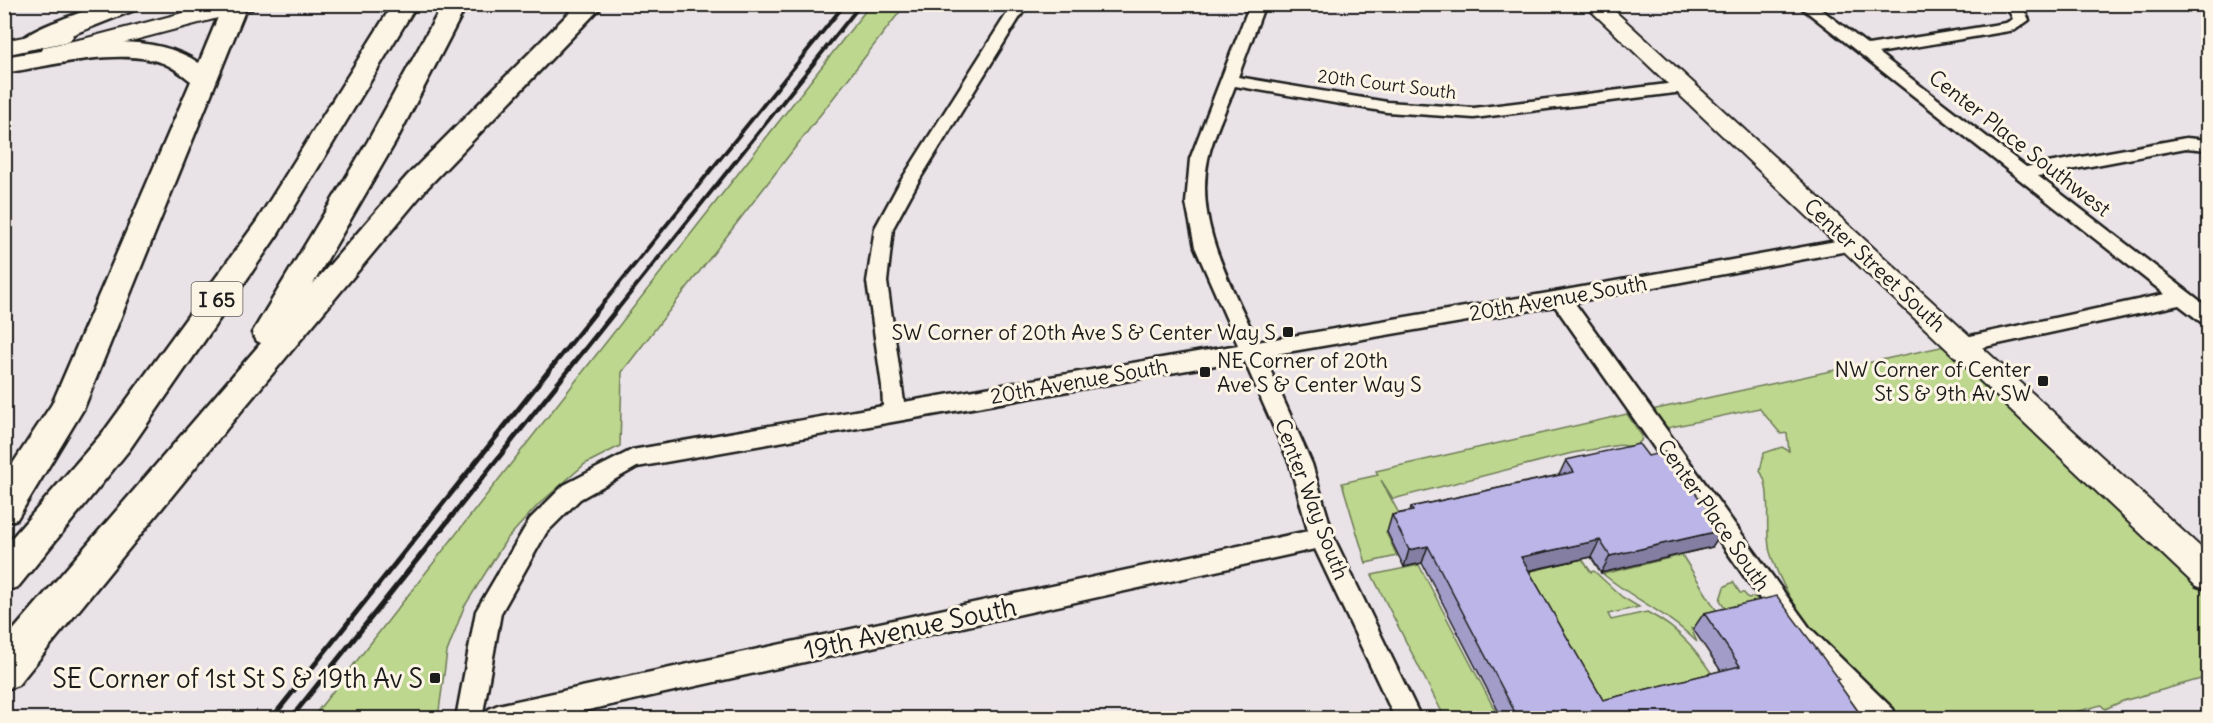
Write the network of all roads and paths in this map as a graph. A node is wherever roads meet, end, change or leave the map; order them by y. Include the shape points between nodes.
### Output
1 (129, 4) edge
2 (194, 4) edge
3 (405, 4) edge
4 (455, 4) edge
5 (592, 4) edge
6 (1021, 4) edge
7 (1258, 4) edge
8 (1594, 4) edge
9 (1804, 4) edge
10 (2013, 4) edge
11 (236, 6) edge
12 (32, 42) junction
13 (4, 48) edge
14 (1863, 51) junction
15 (4, 63) edge
16 (206, 79) junction
17 (1228, 80) junction
18 (1683, 87) junction
19 (2207, 144) edge
20 (2023, 173) junction
21 (1853, 244) junction
22 (2182, 297) junction
23 (1560, 298) junction
24 (2208, 317) edge
25 (1961, 345) junction
26 (1252, 352) junction
27 (221, 412) junction
28 (894, 412) junction
29 (4, 508) edge
30 (1322, 538) junction
31 (4, 575) edge
32 (2208, 575) edge
33 (4, 672) edge
34 (469, 718) edge
35 (498, 718) edge
36 (1408, 718) edge
37 (1884, 718) edge

1 - 12 highway
2 - 12 street
3 - 31 highway, I 65 via 268,227 117,440
4 - 27 highway, I 65 via 382,141
5 - 27 highway via 417,182
6 - 28 street via 884,228 877,282
7 - 17 street, Center Way South
8 - 18 street, Center Street South
9 - 14 street, Center Place Southwest
10 - 14 street via 2021,20 2010,27
11 - 15 street
11 - 16 highway
12 - 13 street
14 - 20 street, Center Place Southwest
15 - 16 highway via 134,51 172,57
16 - 29 highway via 68,408
17 - 18 street, 20th Court South via 1396,108 1474,114
17 - 26 street, Center Way South via 1199,159 1195,203 1205,247
18 - 21 street, Center Street South
19 - 20 street via 2186,143
20 - 22 street, Center Place Southwest
21 - 23 street, 20th Avenue South
21 - 25 street, Center Street South
22 - 24 street, Center Place Southwest
22 - 25 street
23 - 26 street, 20th Avenue South
23 - 37 street, Center Place South via 1800,635
25 - 32 street, Center Street South
26 - 28 street, 20th Avenue South
26 - 30 street, Center Way South via 1301,464
27 - 33 highway, I 65
28 - 34 street, 20th Avenue South via 632,459 572,492 538,526 489,611
30 - 35 street, 19th Avenue South
30 - 36 street, Center Way South

